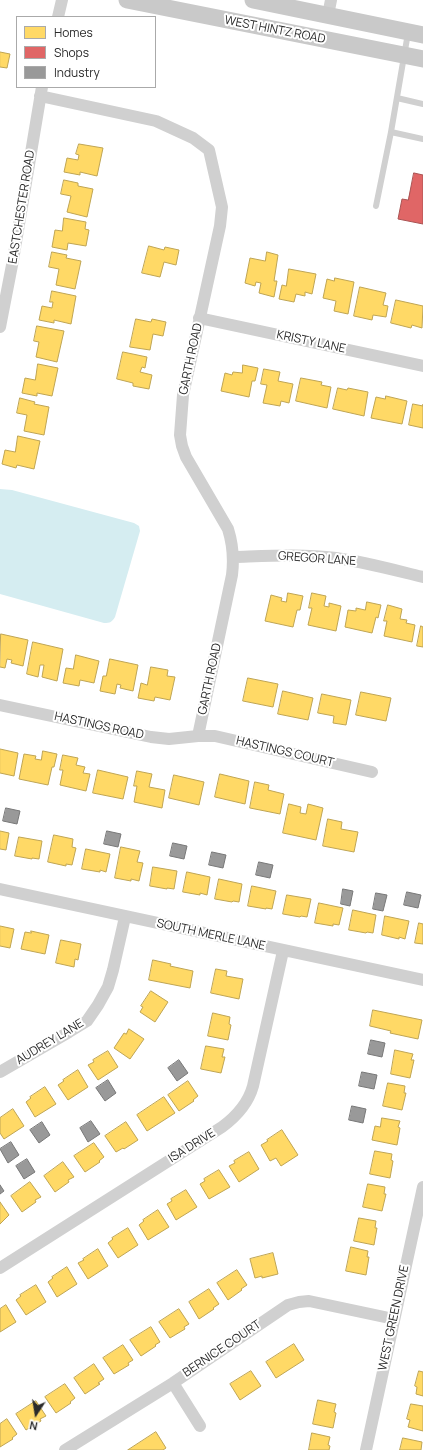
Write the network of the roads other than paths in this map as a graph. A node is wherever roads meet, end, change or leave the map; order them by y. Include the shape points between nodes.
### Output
1 (62, 0) edge
2 (127, 0) edge
3 (253, 0) edge
4 (330, 8) edge
5 (58, 16) edge
6 (416, 33) edge
7 (404, 56) junction
8 (423, 59) edge
9 (41, 92) edge
10 (397, 98) junction
11 (423, 104) edge
12 (391, 132) junction
13 (423, 139) edge
14 (376, 206) dead end
15 (199, 318) junction
16 (0, 327) edge
17 (423, 366) edge
18 (234, 557) junction
19 (423, 577) edge
20 (0, 705) edge
21 (198, 736) junction
22 (372, 772) dead end
23 (0, 889) edge
24 (125, 917) junction
25 (283, 951) junction
26 (423, 980) edge
27 (0, 1072) edge
28 (423, 1187) edge
29 (0, 1268) edge
30 (394, 1319) junction
31 (173, 1383) junction
32 (200, 1426) dead end
33 (65, 1450) edge
34 (366, 1450) edge

1 - 5 street
2 - 7 main road, WEST HINTZ ROAD
3 - 4 main road, WEST HINTZ ROAD
4 - 6 main road, WEST HINTZ ROAD
6 - 7 lane
7 - 8 main road, WEST HINTZ ROAD
7 - 10 lane
9 - 15 street, GARTH ROAD via 156,121 193,138 210,150 222,207
9 - 16 street, EASTCHESTER ROAD
10 - 11 lane
10 - 12 lane
12 - 13 lane
12 - 14 lane
15 - 17 street, KRISTY LANE
15 - 18 street, GARTH ROAD via 183,396 180,435 186,457 228,529
18 - 19 street, GREGOR LANE via 286,555 335,558
18 - 21 street, GARTH ROAD
20 - 21 street, HASTINGS ROAD via 151,737 169,739
21 - 22 street, HASTINGS COURT via 215,736
23 - 24 street, SOUTH MERLE LANE
24 - 25 street, SOUTH MERLE LANE
24 - 27 street, AUDREY LANE via 108,987 87,1021
25 - 26 street, SOUTH MERLE LANE
25 - 29 street, ISA DRIVE via 253,1086 249,1099 239,1113 222,1128
28 - 30 street, WEST GREEN DRIVE
30 - 31 street, BERNICE COURT via 309,1301 299,1302 281,1309
30 - 34 street, WEST GREEN DRIVE
31 - 32 street
31 - 33 street, BERNICE COURT

